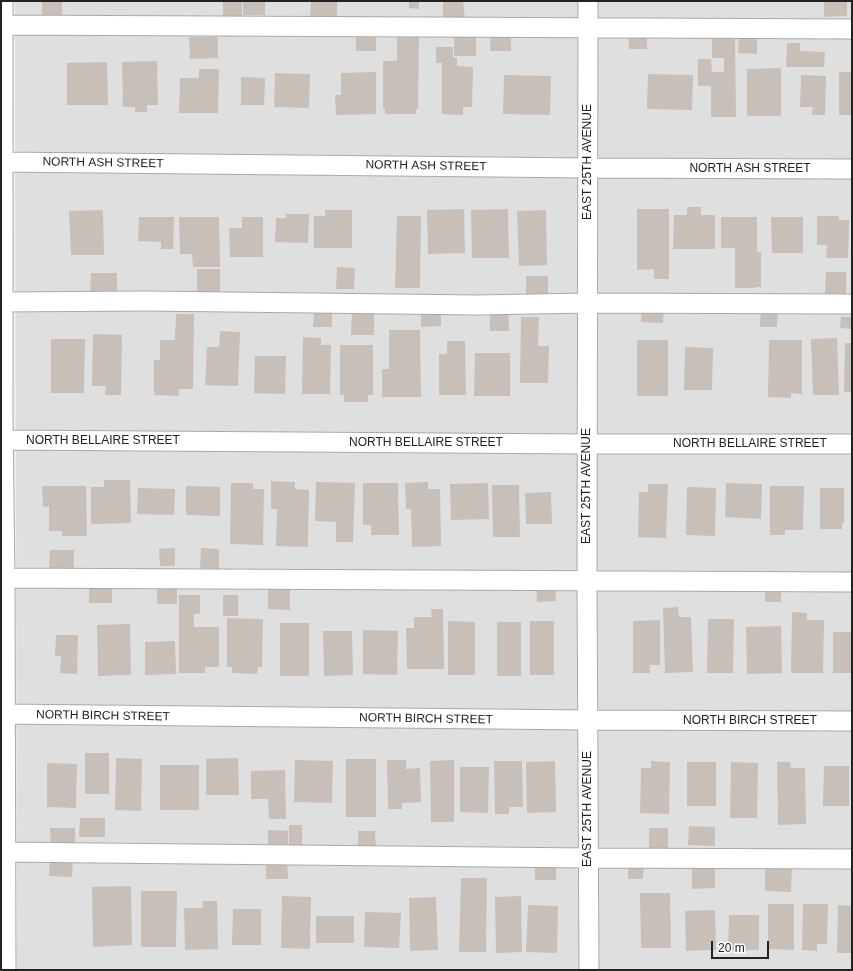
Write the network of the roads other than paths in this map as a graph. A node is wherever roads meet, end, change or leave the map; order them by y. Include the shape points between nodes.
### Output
1 (3, 1) edge
2 (588, 1) edge
3 (2, 25) edge
4 (588, 28) junction
5 (852, 29) edge
6 (2, 162) edge
7 (588, 168) junction
8 (852, 169) edge
9 (2, 302) edge
10 (588, 303) junction
11 (852, 304) edge
12 (2, 440) edge
13 (588, 444) junction
14 (852, 444) edge
15 (3, 578) edge
16 (587, 581) junction
17 (852, 582) edge
18 (3, 714) edge
19 (588, 720) junction
20 (852, 721) edge
21 (4, 852) edge
22 (589, 858) junction
23 (852, 859) edge
24 (6, 970) edge
25 (589, 970) edge

1 - 3 street
2 - 4 street, EAST 25TH AVENUE
3 - 4 street
3 - 6 street
4 - 5 street
4 - 7 street, EAST 25TH AVENUE
6 - 7 street, NORTH ASH STREET
6 - 9 street
7 - 8 street, NORTH ASH STREET
7 - 10 street, EAST 25TH AVENUE
9 - 10 street via 478,305
9 - 12 street
10 - 11 street
10 - 13 street, EAST 25TH AVENUE
12 - 13 street, NORTH BELLAIRE STREET
12 - 15 street
13 - 14 street, NORTH BELLAIRE STREET
13 - 16 street, EAST 25TH AVENUE
15 - 16 street
15 - 18 street
16 - 17 street
16 - 19 street, EAST 25TH AVENUE
18 - 19 street, NORTH BIRCH STREET
18 - 21 street
19 - 20 street, NORTH BIRCH STREET
19 - 22 street, EAST 25TH AVENUE
21 - 22 street
21 - 24 street
22 - 23 street
22 - 25 street, EAST 25TH AVENUE

